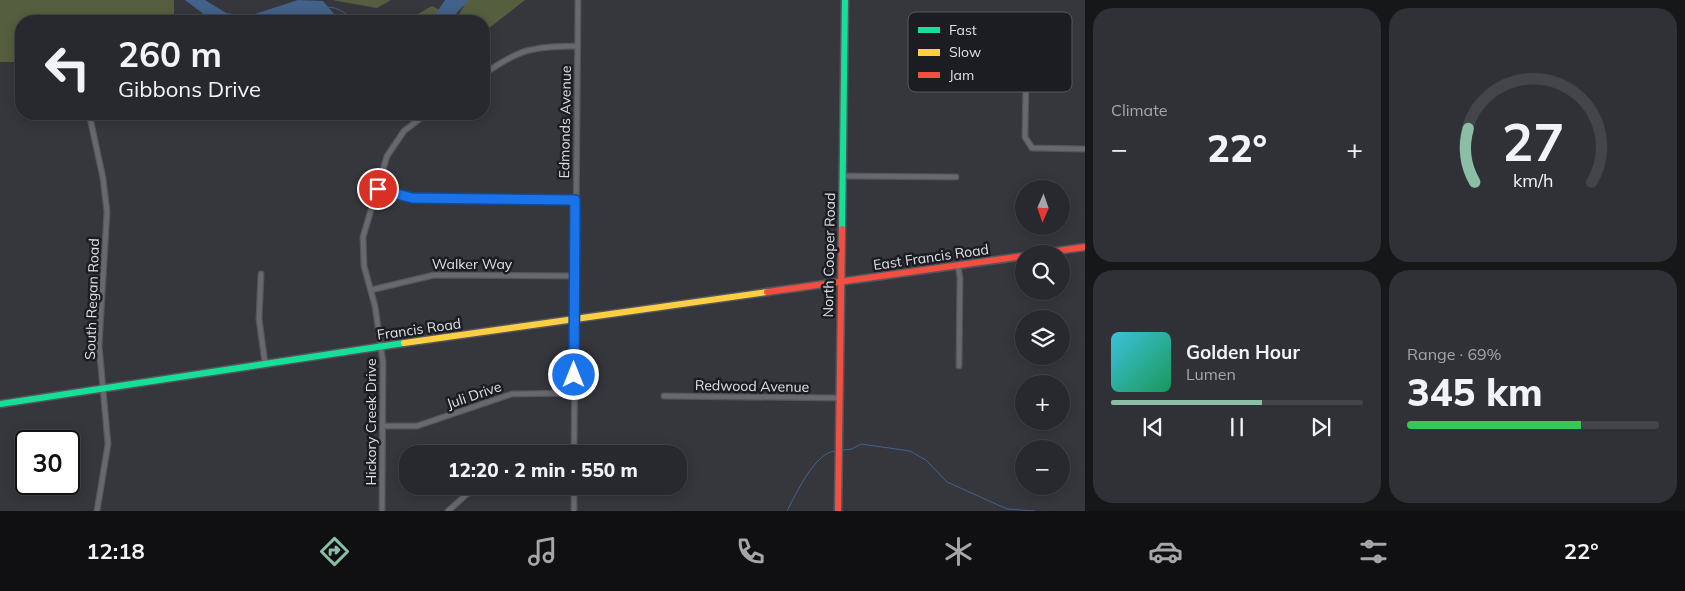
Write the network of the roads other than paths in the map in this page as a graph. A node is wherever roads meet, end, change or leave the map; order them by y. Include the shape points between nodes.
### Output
1 (578, 0) edge
2 (845, 0) edge
3 (577, 46) junction
4 (490, 70) edge
5 (1026, 92) edge
6 (90, 120) edge
7 (418, 120) edge
8 (1085, 149) edge
9 (843, 176) junction
10 (956, 177) dead end
11 (378, 189) junction
12 (575, 200) junction
13 (1085, 247) edge
14 (1070, 249) edge
15 (1015, 257) edge
16 (958, 266) junction
17 (261, 274) dead end
18 (575, 276) junction
19 (841, 282) junction
20 (371, 290) junction
21 (574, 320) junction
22 (382, 347) junction
23 (265, 363) junction
24 (959, 366) dead end
25 (103, 390) junction
26 (574, 393) junction
27 (664, 396) dead end
28 (840, 398) junction
29 (0, 404) edge
30 (383, 426) junction
31 (574, 445) edge
32 (466, 495) edge
33 (574, 495) edge
34 (97, 511) edge
35 (382, 511) edge
36 (448, 511) edge
37 (574, 511) edge
38 (838, 511) edge

1 - 3 street, Edmonds Avenue
2 - 9 street, North Cooper Road
3 - 4 street via 539,46 524,50
3 - 12 street, Edmonds Avenue
5 - 8 street via 1025,136 1032,148
6 - 25 street, South Regan Road via 107,212 99,346
7 - 11 street, Hickory Creek Drive via 393,144
9 - 10 street
9 - 19 street, North Cooper Road
11 - 12 street via 412,198
11 - 20 street, Hickory Creek Drive via 364,237 364,266
12 - 18 street, Edmonds Avenue
13 - 14 street
15 - 16 street, East Francis Road
16 - 19 street, East Francis Road
16 - 24 street
17 - 23 street via 259,320
18 - 20 street, Walker Way via 434,275
18 - 21 street, Edmonds Avenue
19 - 21 street, Francis Road
19 - 28 street, North Cooper Road
20 - 22 street, Hickory Creek Drive
21 - 22 street, Francis Road
21 - 26 street, Edmonds Avenue
22 - 23 street, Francis Road
22 - 30 street, Hickory Creek Drive
23 - 25 street, Francis Road
25 - 29 street, Francis Road
25 - 34 street, South Regan Road via 108,444
26 - 30 street, Juli Drive via 512,394 417,426
26 - 31 street, Edmonds Avenue
27 - 28 street, Redwood Avenue
28 - 38 street, North Cooper Road
30 - 35 street, Hickory Creek Drive
32 - 36 street
33 - 37 street

